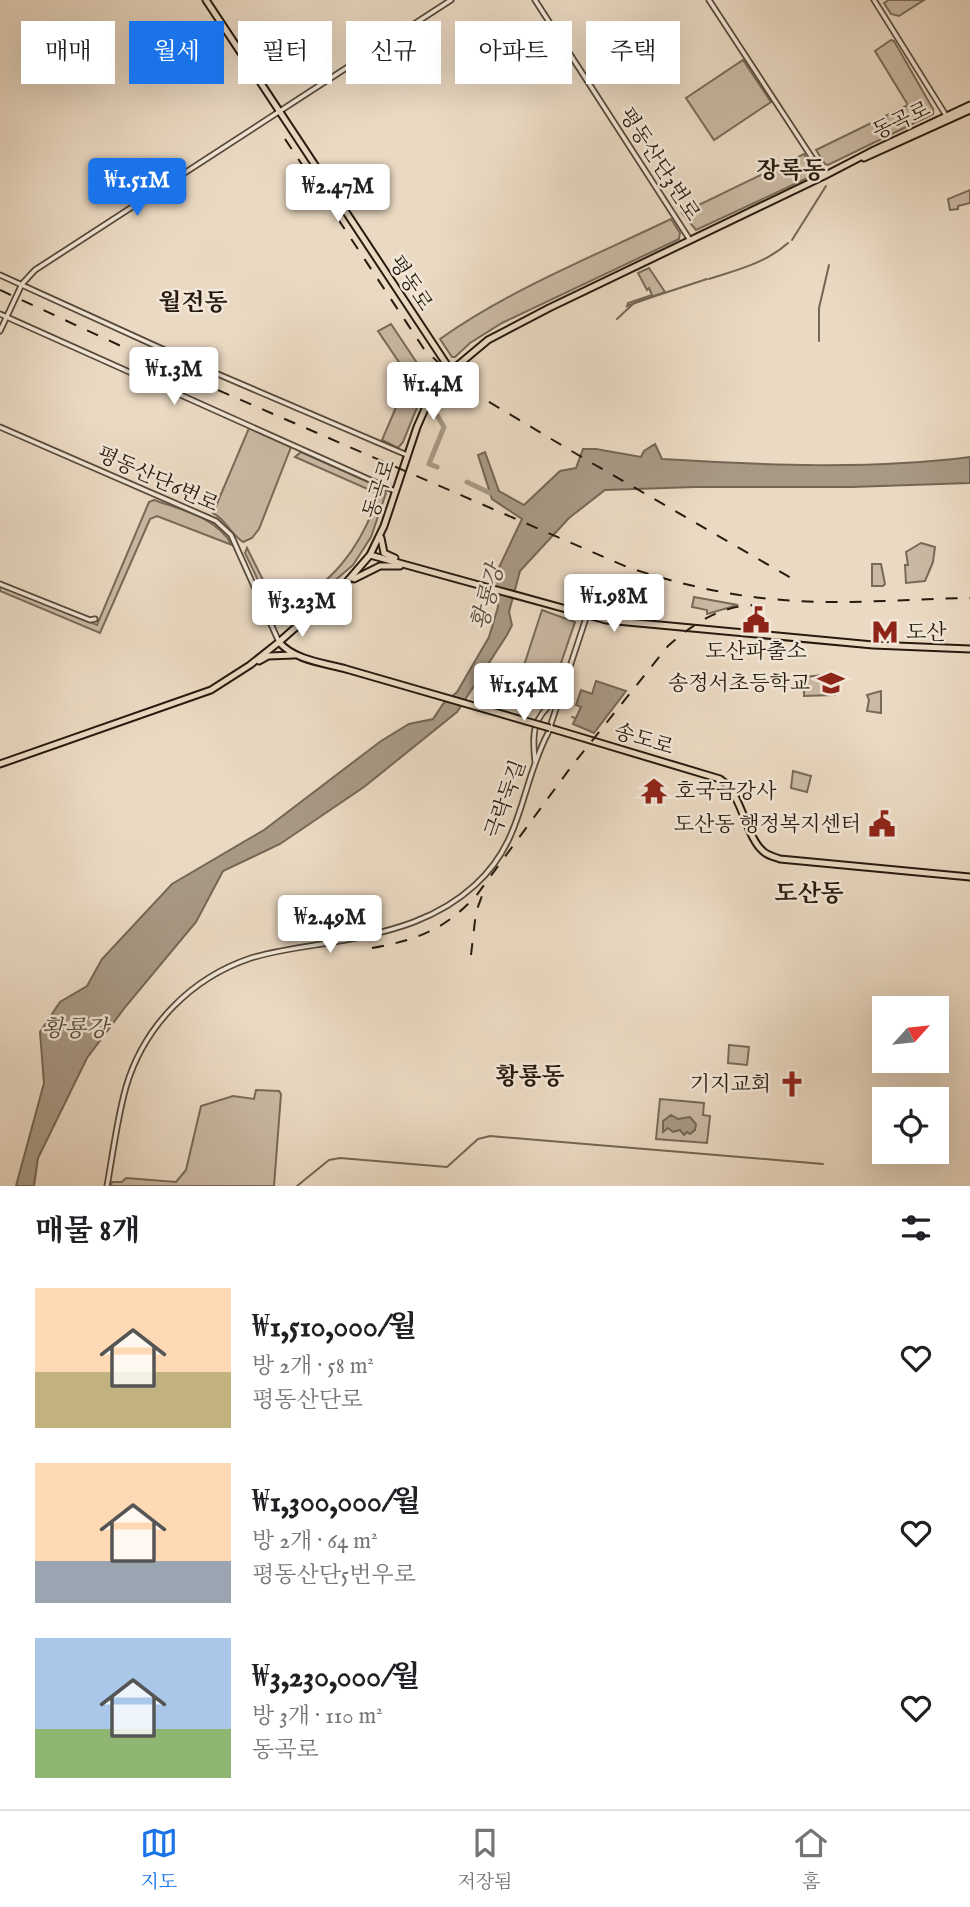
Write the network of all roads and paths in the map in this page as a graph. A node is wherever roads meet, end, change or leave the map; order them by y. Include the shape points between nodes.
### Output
1 (206, 0) edge
2 (451, 0) edge
3 (535, 0) edge
4 (709, 0) edge
5 (874, 0) edge
6 (970, 107) edge
7 (280, 111) junction
8 (948, 118) junction
9 (824, 176) junction
10 (690, 240) junction
11 (0, 275) edge
12 (22, 284) junction
13 (0, 314) edge
14 (6, 317) junction
15 (0, 331) edge
16 (451, 371) junction
17 (0, 427) edge
18 (407, 455) junction
19 (395, 491) junction
20 (381, 535) junction
21 (370, 555) junction
22 (406, 565) junction
23 (376, 567) junction
24 (0, 584) edge
25 (345, 584) junction
26 (586, 615) junction
27 (95, 620) dead end
28 (279, 642) junction
29 (970, 649) edge
30 (297, 655) junction
31 (250, 665) junction
32 (558, 699) junction
33 (550, 728) junction
34 (0, 764) edge
35 (535, 764) junction
36 (970, 877) edge
37 (107, 1186) edge

1 - 7 main road, 평동로
2 - 7 street
3 - 10 street, 평동산단3번로
4 - 9 street
5 - 8 street
6 - 8 main road, 동곡로
7 - 12 street via 72,245
7 - 16 main road, 평동로
8 - 9 main road, 동곡로
9 - 10 main road, 동곡로
10 - 16 main road, 동곡로 via 501,332
11 - 12 street
12 - 14 street
12 - 18 street
13 - 14 street
14 - 15 street
14 - 19 street
16 - 18 main road, 동곡로 via 428,402
17 - 28 street, 평동산단6번로 via 224,527
18 - 19 main road, 동곡로
19 - 20 main road, 동곡로
20 - 21 main road, 동곡로
20 - 22 main road via 384,553
21 - 22 main road
21 - 23 main road
21 - 25 main road, 동곡로
22 - 23 main road
22 - 26 main road
23 - 25 main road
24 - 27 street
25 - 28 main road, 동곡로
26 - 29 main road via 741,634
26 - 32 street, 극락둑길
28 - 30 main road, 송도로
28 - 31 main road, 동곡로
30 - 31 main road via 268,656
30 - 33 main road, 송도로, bridge
31 - 34 main road, 동곡로 via 204,693
32 - 33 street, 극락둑길
32 - 35 street via 538,721 533,738
33 - 35 street, 극락둑길
33 - 36 main road, 송도로 via 720,779 729,787 760,848 780,859
35 - 37 street, 극락둑길 via 507,845 475,885 454,901 433,915 390,931 231,965 177,1003 138,1054 126,1086

